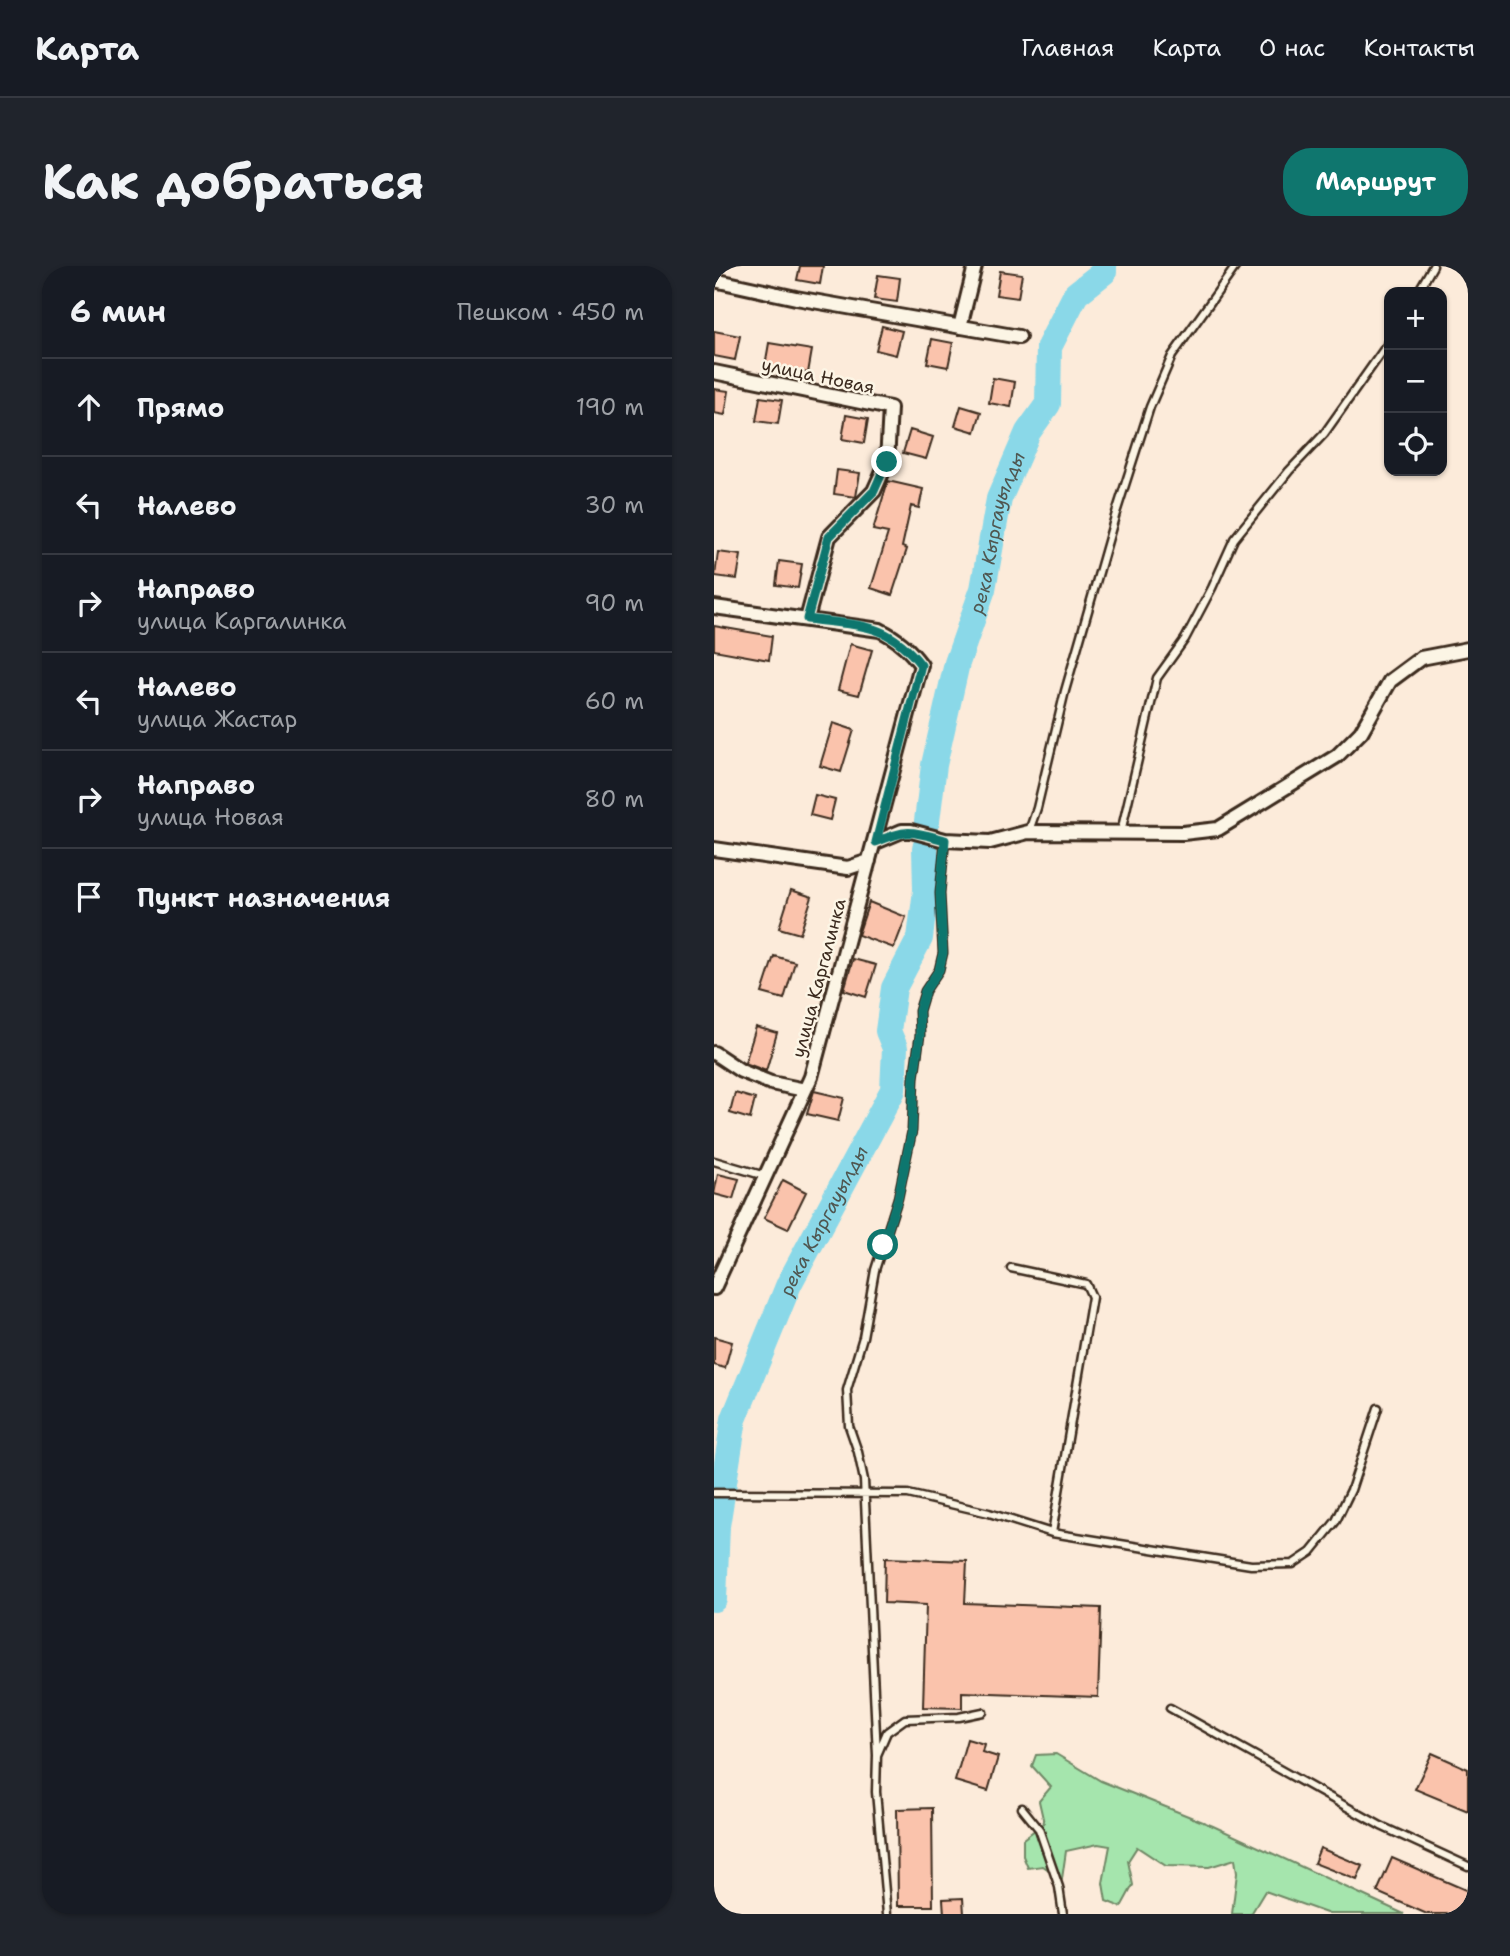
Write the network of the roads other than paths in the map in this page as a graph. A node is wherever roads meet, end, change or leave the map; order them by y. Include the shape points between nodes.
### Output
1 (975, 266) edge
2 (1236, 266) edge
3 (1433, 266) edge
4 (714, 280) edge
5 (1421, 287) edge
6 (960, 327) junction
7 (1019, 337) dead end
8 (1384, 349) edge
9 (714, 372) edge
10 (714, 607) edge
11 (807, 619) junction
12 (1468, 649) edge
13 (1028, 832) junction
14 (1121, 832) junction
15 (945, 840) junction
16 (876, 842) junction
17 (714, 849) edge
18 (869, 861) junction
19 (714, 1053) edge
20 (805, 1090) junction
21 (714, 1161) edge
22 (765, 1175) junction
23 (1011, 1268) dead end
24 (714, 1288) edge
25 (1378, 1408) dead end
26 (715, 1493) edge
27 (865, 1493) junction
28 (1052, 1533) junction
29 (1170, 1708) dead end
30 (983, 1712) dead end
31 (877, 1755) junction
32 (1022, 1808) dead end
33 (1468, 1866) edge
34 (887, 1914) edge
35 (1063, 1914) edge

1 - 6 street
2 - 13 lane via 1172,356 1150,407
3 - 5 lane
4 - 6 street
6 - 7 street
8 - 14 lane via 1324,434 1234,539 1185,639 1157,678
9 - 11 street, улица Новая via 890,408 887,462 874,491 829,537
10 - 11 street
11 - 16 street, улица Каргалинка via 880,630 894,636 921,665
12 - 14 street via 1421,658 1390,681 1361,732 1337,756 1218,830
13 - 14 street
13 - 15 street via 989,842
15 - 16 street via 902,831
15 - 27 lane via 940,893 943,953 919,1011 912,1131 847,1390 849,1426
16 - 18 street, улица Каргалинка
17 - 18 street via 848,868
18 - 20 street, улица Каргалинка
19 - 20 street via 741,1071
20 - 22 street, улица Каргалинка
21 - 22 lane
22 - 24 street, улица Каргалинка
23 - 28 lane via 1086,1284 1091,1297
25 - 28 lane via 1336,1521 1311,1552 1293,1564 1251,1565
26 - 27 lane
27 - 28 lane via 908,1494
27 - 31 lane
29 - 33 lane via 1381,1826
30 - 31 lane via 905,1719 887,1732
31 - 34 lane
32 - 35 lane via 1039,1829

